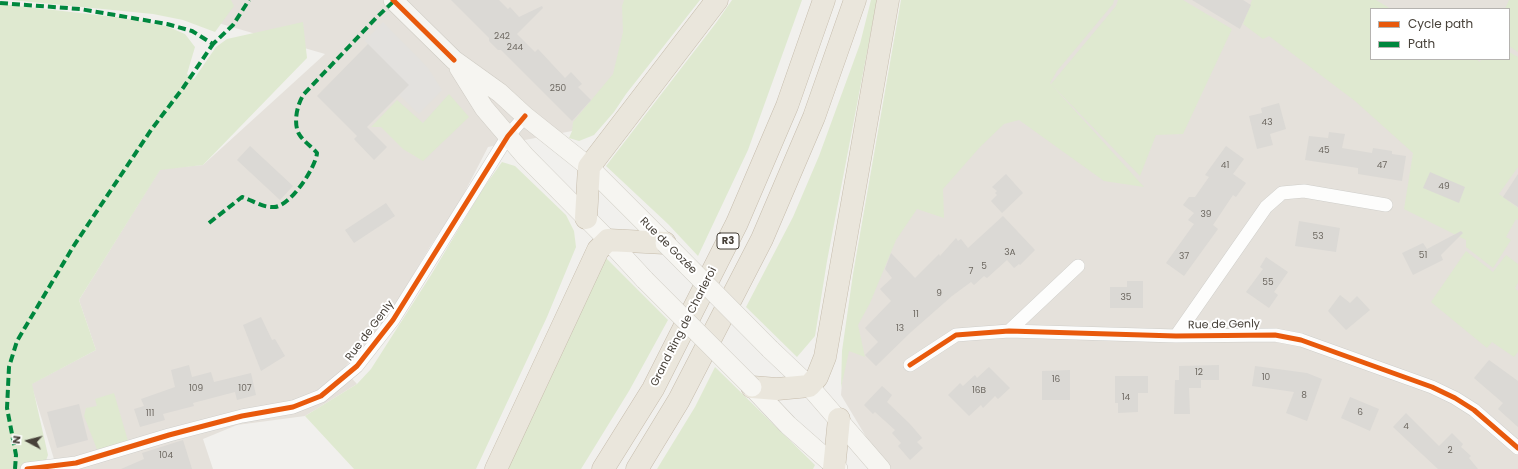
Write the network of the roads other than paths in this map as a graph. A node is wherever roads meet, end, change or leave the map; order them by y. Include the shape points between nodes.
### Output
1 (393, 0) edge
2 (717, 0) edge
3 (824, 0) edge
4 (855, 0) edge
5 (888, 0) edge
6 (454, 60) junction
7 (525, 116) junction
8 (508, 136) junction
9 (589, 167) junction
10 (1386, 205) dead end
11 (586, 218) junction
12 (608, 240) junction
13 (665, 243) junction
14 (1078, 266) dead end
15 (1009, 331) junction
16 (1176, 336) junction
17 (910, 365) dead end
18 (808, 386) junction
19 (752, 387) junction
20 (839, 419) junction
21 (1518, 448) edge
22 (835, 468) edge
23 (28, 469) edge
24 (496, 469) edge
25 (603, 469) edge
26 (637, 469) edge
27 (881, 469) edge

1 - 6 main road, Rue de Gozée
2 - 9 highway
3 - 25 highway, Grand Ring de Charleroi / R3 via 787,106 737,223 652,388
4 - 26 highway, R3 via 814,117 762,239 679,400
5 - 18 highway via 825,357 817,377
6 - 7 main road, Rue de Gozée via 500,93
6 - 8 main road, Rue de Gozée via 484,108
7 - 8 street, Rue de Genly
7 - 9 main road, Rue de Gozée
8 - 11 main road, Rue de Gozée
8 - 23 street, Rue de Genly via 393,320 357,366 321,396 293,408 242,416 76,463
9 - 11 highway
9 - 13 main road, Rue de Gozée
10 - 16 street, Rue de Genly via 1304,191 1282,193 1266,207
11 - 12 main road, Rue de Gozée
12 - 13 highway
12 - 19 main road, Rue de Gozée, bridge
12 - 24 highway via 598,250 585,275
13 - 18 main road, Rue de Gozée, bridge
14 - 15 street
15 - 16 street, Rue de Genly
15 - 17 street, Rue de Genly via 956,335
16 - 21 street, Rue de Genly via 1275,334 1301,340 1432,387 1455,398 1474,410
18 - 19 highway via 777,389
18 - 20 main road, Rue de Gozée
19 - 22 main road, Rue de Gozée via 788,425
20 - 22 highway
20 - 27 main road, Rue de Gozée

